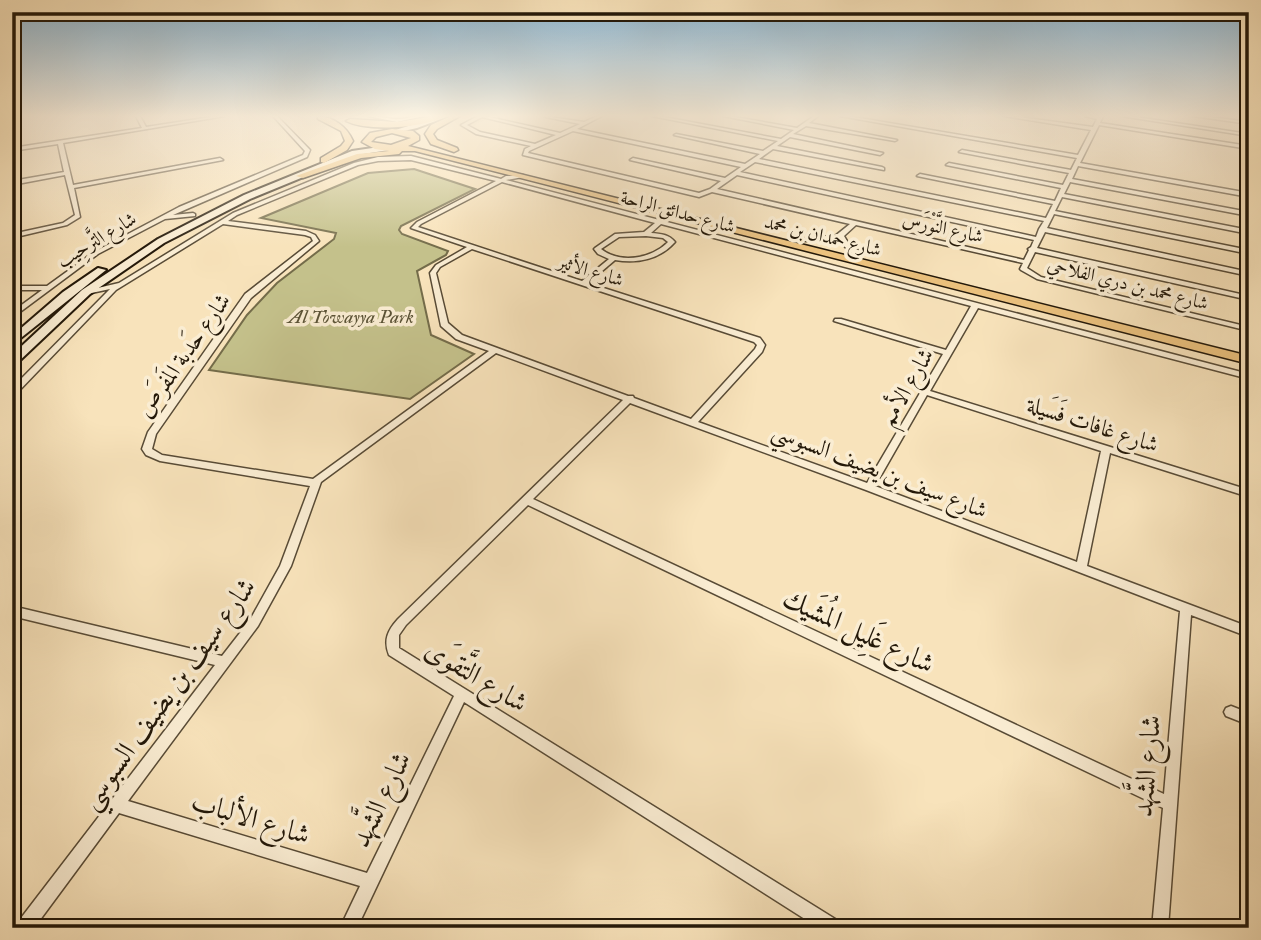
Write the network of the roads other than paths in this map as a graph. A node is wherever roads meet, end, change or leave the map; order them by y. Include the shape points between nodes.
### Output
1 (64, 160) edge
2 (220, 160) dead end
3 (295, 160) edge
4 (324, 160) edge
5 (330, 160) edge
6 (336, 160) edge
7 (346, 160) edge
8 (375, 160) edge
9 (415, 160) edge
10 (450, 160) edge
11 (455, 160) edge
12 (483, 160) edge
13 (549, 160) edge
14 (633, 160) dead end
15 (716, 160) edge
16 (755, 160) joint
17 (836, 160) edge
18 (1005, 160) edge
19 (1072, 160) edge
20 (1078, 161) junction
21 (467, 163) junction
22 (949, 165) dead end
23 (745, 166) junction
24 (882, 169) dead end
25 (1072, 172) junction
26 (68, 173) junction
27 (736, 173) junction
28 (297, 174) junction
29 (920, 176) dead end
30 (505, 177) junction
31 (725, 180) junction
32 (1068, 180) junction
33 (12, 183) edge
34 (72, 187) junction
35 (1064, 187) junction
36 (712, 190) junction
37 (1060, 195) junction
38 (1249, 195) edge
39 (1056, 203) junction
40 (1051, 212) junction
41 (1249, 214) edge
42 (193, 215) junction
43 (169, 220) junction
44 (1046, 220) junction
45 (221, 222) junction
46 (659, 223) junction
47 (855, 223) junction
48 (1042, 229) junction
49 (1249, 232) edge
50 (646, 234) junction
51 (12, 236) edge
52 (841, 236) junction
53 (1037, 239) junction
54 (807, 240) junction
55 (470, 248) junction
56 (1031, 249) junction
57 (1249, 252) edge
58 (860, 253) junction
59 (614, 258) junction
60 (1025, 262) junction
61 (1249, 274) edge
62 (108, 276) junction
63 (582, 284) junction
64 (118, 285) junction
65 (12, 288) edge
66 (46, 288) junction
67 (86, 292) junction
68 (1249, 299) edge
69 (975, 306) junction
70 (12, 316) edge
71 (838, 321) dead end
72 (1249, 329) edge
73 (12, 342) edge
74 (495, 350) junction
75 (1249, 350) edge
76 (948, 353) junction
77 (1249, 360) edge
78 (12, 362) edge
79 (1249, 377) edge
80 (925, 392) junction
81 (12, 393) edge
82 (630, 398) junction
83 (693, 422) junction
84 (1106, 449) junction
85 (315, 484) junction
86 (869, 488) junction
87 (1249, 494) edge
88 (527, 500) junction
89 (1081, 568) junction
90 (1186, 608) junction
91 (12, 611) edge
92 (1249, 632) edge
93 (223, 662) junction
94 (461, 694) junction
95 (1231, 712) dead end
96 (1249, 719) edge
97 (117, 804) junction
98 (1169, 804) junction
99 (369, 881) junction
100 (24, 928) edge
101 (348, 928) edge
102 (834, 928) edge
103 (1160, 928) edge

1 - 26 street
2 - 34 street
3 - 43 street, شارع التَّرحِيب
4 - 28 main road
5 - 28 main road
6 - 28 main road
7 - 28 main road
8 - 45 street, شارع حدائق الراحة
9 - 30 street, شارع حدائق الراحة
10 - 21 main road
11 - 21 main road, شارع حمدان بن محمد
12 - 54 main road, شارع حمدان بن محمد
13 - 36 street, شارع النَّوْرَس via 690,195
14 - 31 street
15 - 23 street
16 - 23 street
16 - 44 street
17 - 24 street
18 - 25 street
19 - 20 street
20 - 25 street, شارع محمد بن دري الفلاحي
20 - 38 street
21 - 30 main road, شارع حمدان بن محمد
22 - 35 street
23 - 27 street
25 - 32 street, شارع محمد بن دري الفلاحي
26 - 33 street
26 - 34 street
27 - 31 street
27 - 53 street, شارع محمد بن دري الفلاحي
28 - 42 main road
28 - 62 main road via 205,217
29 - 39 street
30 - 46 street, شارع حدائق الراحة
30 - 55 street, شارع الأثير via 415,225 416,231
30 - 77 main road, شارع حمدان بن محمد via 521,176
31 - 36 street
32 - 35 street, شارع محمد بن دري الفلاحي
32 - 41 street
34 - 51 street via 79,214 76,219
35 - 37 street, شارع محمد بن دري الفلاحي
36 - 47 street, شارع النَّوْرَس
37 - 39 street, شارع محمد بن دري الفلاحي
37 - 49 street
39 - 40 street, شارع محمد بن دري الفلاحي
40 - 44 street, شارع محمد بن دري الفلاحي
40 - 57 street
42 - 43 street, شارع التَّرحِيب
42 - 73 main road via 92,276
43 - 66 street, شارع التَّرحِيب via 96,253
44 - 48 street, شارع محمد بن دري الفلاحي
45 - 64 street, شارع حدائق الراحة
45 - 85 street, شارع حَدبة المَفرَص via 306,233 316,241 257,287 238,308 151,434 147,449 160,458
46 - 50 street
46 - 69 street, شارع حدائق الراحة
47 - 52 street
47 - 60 street, شارع النَّوْرَس
48 - 53 street, شارع محمد بن دري الفلاحي
48 - 61 street, شارع محمد بن دري الفلاحي
50 - 59 street via 617,235 597,249
50 - 59 street via 665,236 672,242 648,258
52 - 54 street
52 - 58 street via 847,247
53 - 56 street, شارع محمد بن دري الفلاحي
54 - 58 main road, شارع حمدان بن محمد
55 - 63 street, شارع الأثير
55 - 74 street, شارع سيف بن يضيف السبوسي via 433,273 444,324 452,333
56 - 60 street, شارع محمد بن دري الفلاحي
56 - 68 street, شارع محمد بن دري الفلاحي
58 - 75 main road, شارع حمدان بن محمد
59 - 63 street
60 - 72 street, شارع محمد بن دري الفلاحي via 1024,271 1039,278
62 - 64 street
62 - 67 main road
63 - 83 street, شارع الأثير via 757,340 758,350
64 - 67 street, شارع حدائق الراحة
64 - 81 street, شارع حدائق الراحة
65 - 66 street
66 - 70 street, شارع التَّرحِيب
67 - 78 main road
69 - 76 street, شارع الأمم
69 - 79 street, شارع حدائق الراحة
71 - 76 street
74 - 82 street, شارع سيف بن يضيف السبوسي
74 - 85 street
76 - 80 street, شارع الأمم
80 - 84 street, شارع غافات فَسَيلة
80 - 86 street, شارع الأمم
82 - 83 street, شارع سيف بن يضيف السبوسي
82 - 88 street, شارع التَّقوَى
83 - 86 street, شارع سيف بن يضيف السبوسي
84 - 87 street, شارع غافات فَسَيلة
84 - 89 street
85 - 93 street, شارع سيف بن يضيف السبوسي via 270,598
86 - 89 street, شارع سيف بن يضيف السبوسي
88 - 94 street, شارع التَّقوَى via 394,631 393,651
88 - 98 street, شارع غَلِيل المُشَيك
89 - 90 street, شارع سيف بن يضيف السبوسي
90 - 92 street, شارع سيف بن يضيف السبوسي
90 - 98 street, شارع الشَّهد
91 - 93 street
93 - 97 street, شارع سيف بن يضيف السبوسي
94 - 99 street, شارع الشَّهد
94 - 102 street, شارع التَّقوَى
95 - 96 street
97 - 99 street, شارع الألباب
97 - 100 street, شارع سيف بن يضيف السبوسي
98 - 103 street, شارع الشَّهد
99 - 101 street, شارع الشَّهد

